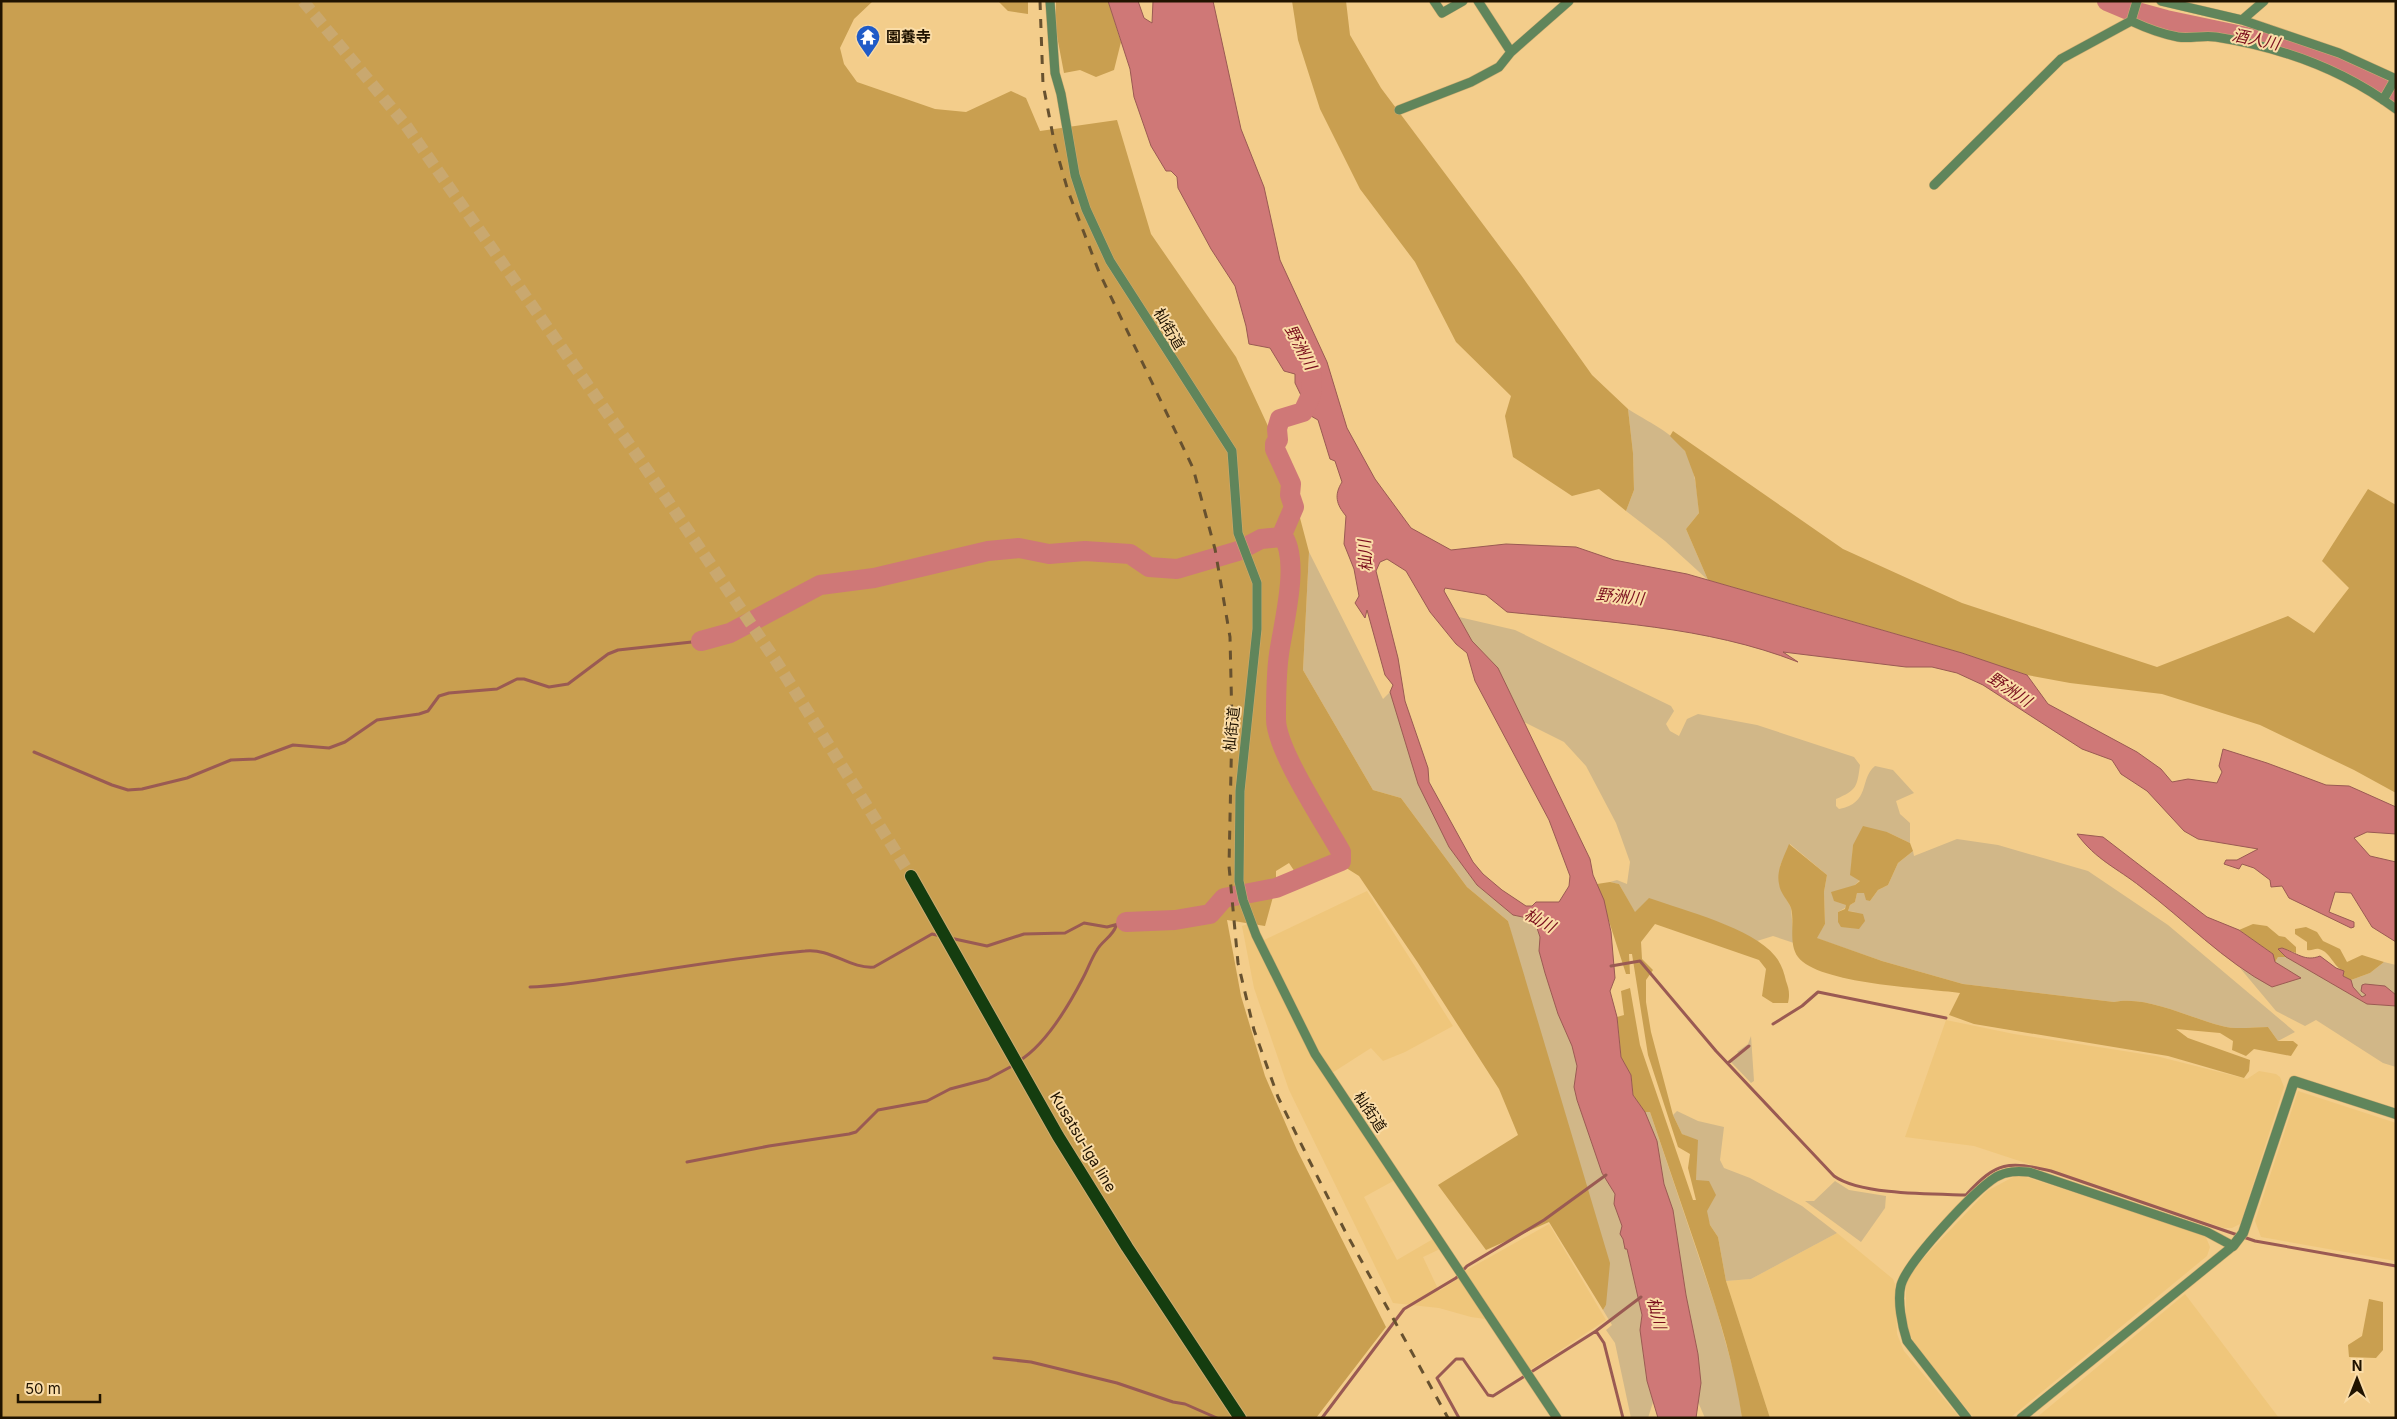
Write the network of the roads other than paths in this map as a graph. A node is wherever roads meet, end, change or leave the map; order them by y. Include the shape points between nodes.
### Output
1 (1050, 1) edge
2 (1434, 1) edge
3 (1463, 1) edge
4 (1478, 1) edge
5 (1569, 1) edge
6 (2138, 1) edge
7 (2161, 1) edge
8 (2264, 1) edge
9 (2242, 20) junction
10 (2130, 21) junction
11 (1511, 52) junction
12 (2396, 79) edge
13 (2383, 100) junction
14 (2396, 109) edge
15 (1399, 110) dead end
16 (1934, 185) dead end
17 (911, 876) tunnel mouth
18 (2396, 1114) edge
19 (2233, 1246) junction
20 (1240, 1418) edge
21 (1557, 1418) edge
22 (1968, 1418) edge
23 (2021, 1418) edge

1 - 21 street, 杣街道 via 1055,73 1075,176 1086,210 1110,261 1232,451 1238,533 1257,583 1257,629 1240,791 1238,881 1243,900 1287,1002 1314,1054
2 - 3 street via 1442,13
4 - 11 street
5 - 11 street
6 - 10 street
7 - 9 street
8 - 9 street
9 - 12 street via 2339,53
10 - 13 street via 2179,37 2215,37 2286,53 2323,67
10 - 16 street via 2061,59
11 - 15 street via 1499,67 1471,82
12 - 13 street
13 - 14 street
17 - 20 main road, Kusatsu-Iga line via 1058,1136
18 - 19 street via 2294,1081 2242,1236
19 - 22 street via 2207,1232 2029,1172 2016,1171 1996,1177 1920,1254 1906,1271 1900,1287 1907,1341
19 - 23 street

